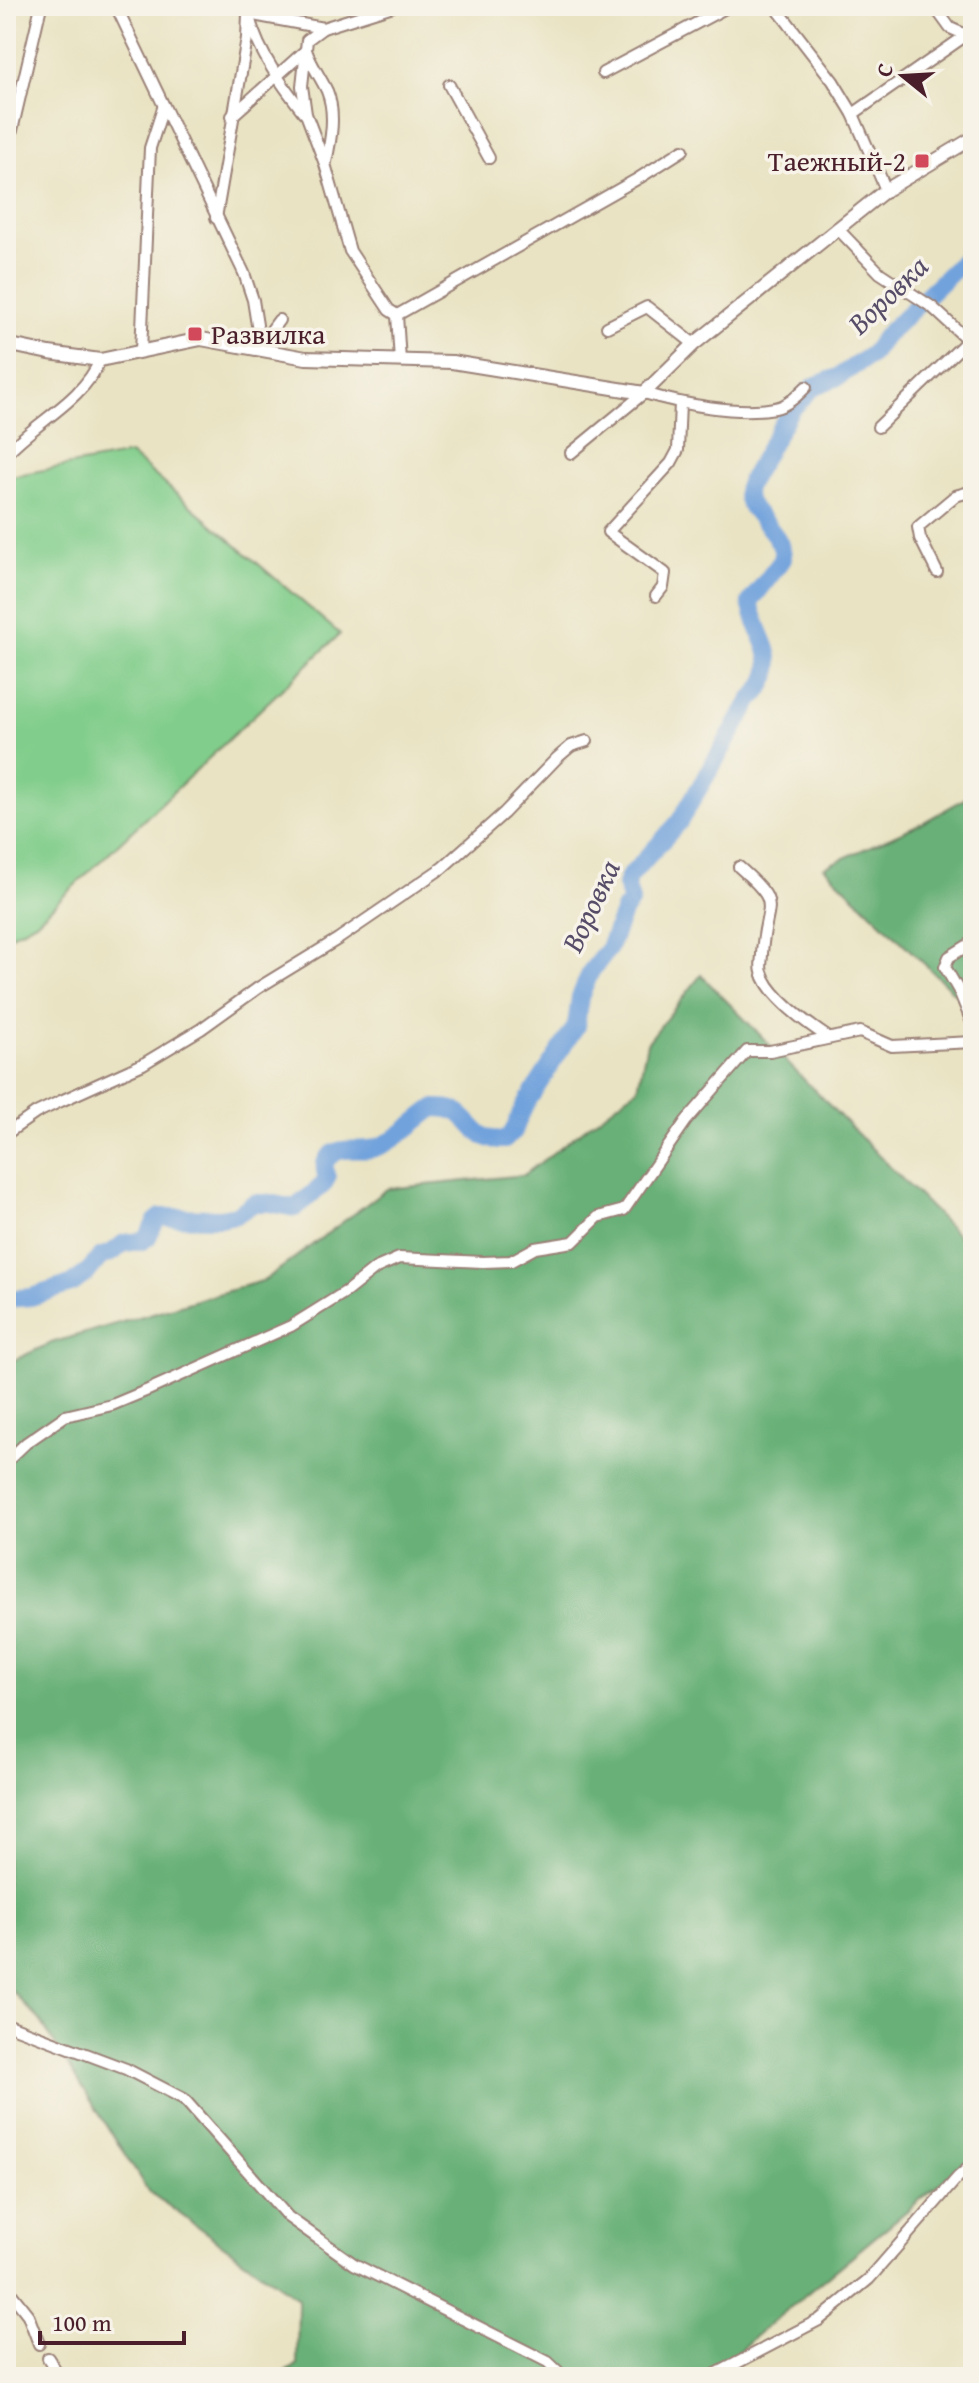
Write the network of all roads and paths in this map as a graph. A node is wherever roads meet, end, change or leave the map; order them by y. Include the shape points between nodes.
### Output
1 (41, 6) edge
2 (116, 6) edge
3 (393, 6) edge
4 (729, 6) edge
5 (775, 6) edge
6 (934, 6) edge
7 (246, 10) edge
8 (323, 28) junction
9 (969, 37) edge
10 (306, 50) junction
11 (603, 73) dead end
12 (277, 74) junction
13 (449, 85) dead end
14 (163, 108) junction
15 (306, 114) junction
16 (853, 114) junction
17 (232, 116) junction
18 (973, 138) edge
19 (683, 150) dead end
20 (6, 156) edge
21 (489, 158) dead end
22 (325, 164) junction
23 (886, 190) junction
24 (216, 219) junction
25 (837, 228) junction
26 (397, 315) junction
27 (279, 320) dead end
28 (257, 325) dead end
29 (607, 327) dead end
30 (970, 339) edge
31 (6, 344) edge
32 (694, 344) junction
33 (257, 350) junction
34 (141, 351) junction
35 (100, 360) junction
36 (400, 361) junction
37 (806, 387) dead end
38 (644, 393) junction
39 (680, 403) junction
40 (878, 427) dead end
41 (10, 446) edge
42 (571, 453) dead end
43 (6, 454) edge
44 (973, 491) edge
45 (937, 572) dead end
46 (656, 596) dead end
47 (587, 741) dead end
48 (739, 867) dead end
49 (973, 942) edge
50 (973, 1025) edge
51 (829, 1038) junction
52 (973, 1042) edge
53 (6, 1134) edge
54 (6, 1462) edge
55 (6, 2024) edge
56 (973, 2164) edge
57 (6, 2287) edge
58 (39, 2344) dead end
59 (48, 2358) dead end
60 (60, 2377) edge
61 (564, 2377) edge
62 (710, 2377) edge

1 - 20 street
2 - 14 street
3 - 8 street
4 - 11 street
5 - 16 street
6 - 9 street via 950,28
7 - 8 street
7 - 12 street
7 - 17 street via 247,38
8 - 10 street via 307,40
9 - 16 street
10 - 12 street
10 - 15 street
10 - 22 street via 330,100
12 - 15 street
12 - 17 street
13 - 21 street
14 - 24 street
14 - 34 street via 150,148
15 - 22 street
16 - 23 street
17 - 24 street
18 - 23 street
19 - 26 street
22 - 26 street via 350,251
23 - 25 street
24 - 28 street via 244,273
25 - 30 street via 880,273
25 - 32 street
26 - 36 street
27 - 33 street
29 - 32 street via 647,307
30 - 40 street
31 - 35 street
32 - 38 street
33 - 34 street via 201,339
33 - 36 street via 306,358
34 - 35 street
35 - 41 street via 94,376
36 - 38 street via 452,362
37 - 39 street via 776,408
38 - 39 street
38 - 42 street
39 - 46 street via 678,450 671,463 608,532 665,573
41 - 43 street
44 - 45 street via 955,496 918,527
47 - 53 street via 557,758 442,868 338,939 143,1064 36,1113
48 - 51 street via 766,890 771,908 762,972 777,997
49 - 50 street via 949,957 945,967
51 - 52 street via 860,1032 892,1046
51 - 54 street via 747,1051 686,1121 624,1210 598,1217 573,1242 535,1248 511,1261 399,1258 291,1326 112,1405 65,1416
55 - 61 street via 126,2069 184,2099 288,2217 354,2264 548,2362
56 - 62 street via 859,2288 819,2320
57 - 58 street via 28,2315
59 - 60 street

